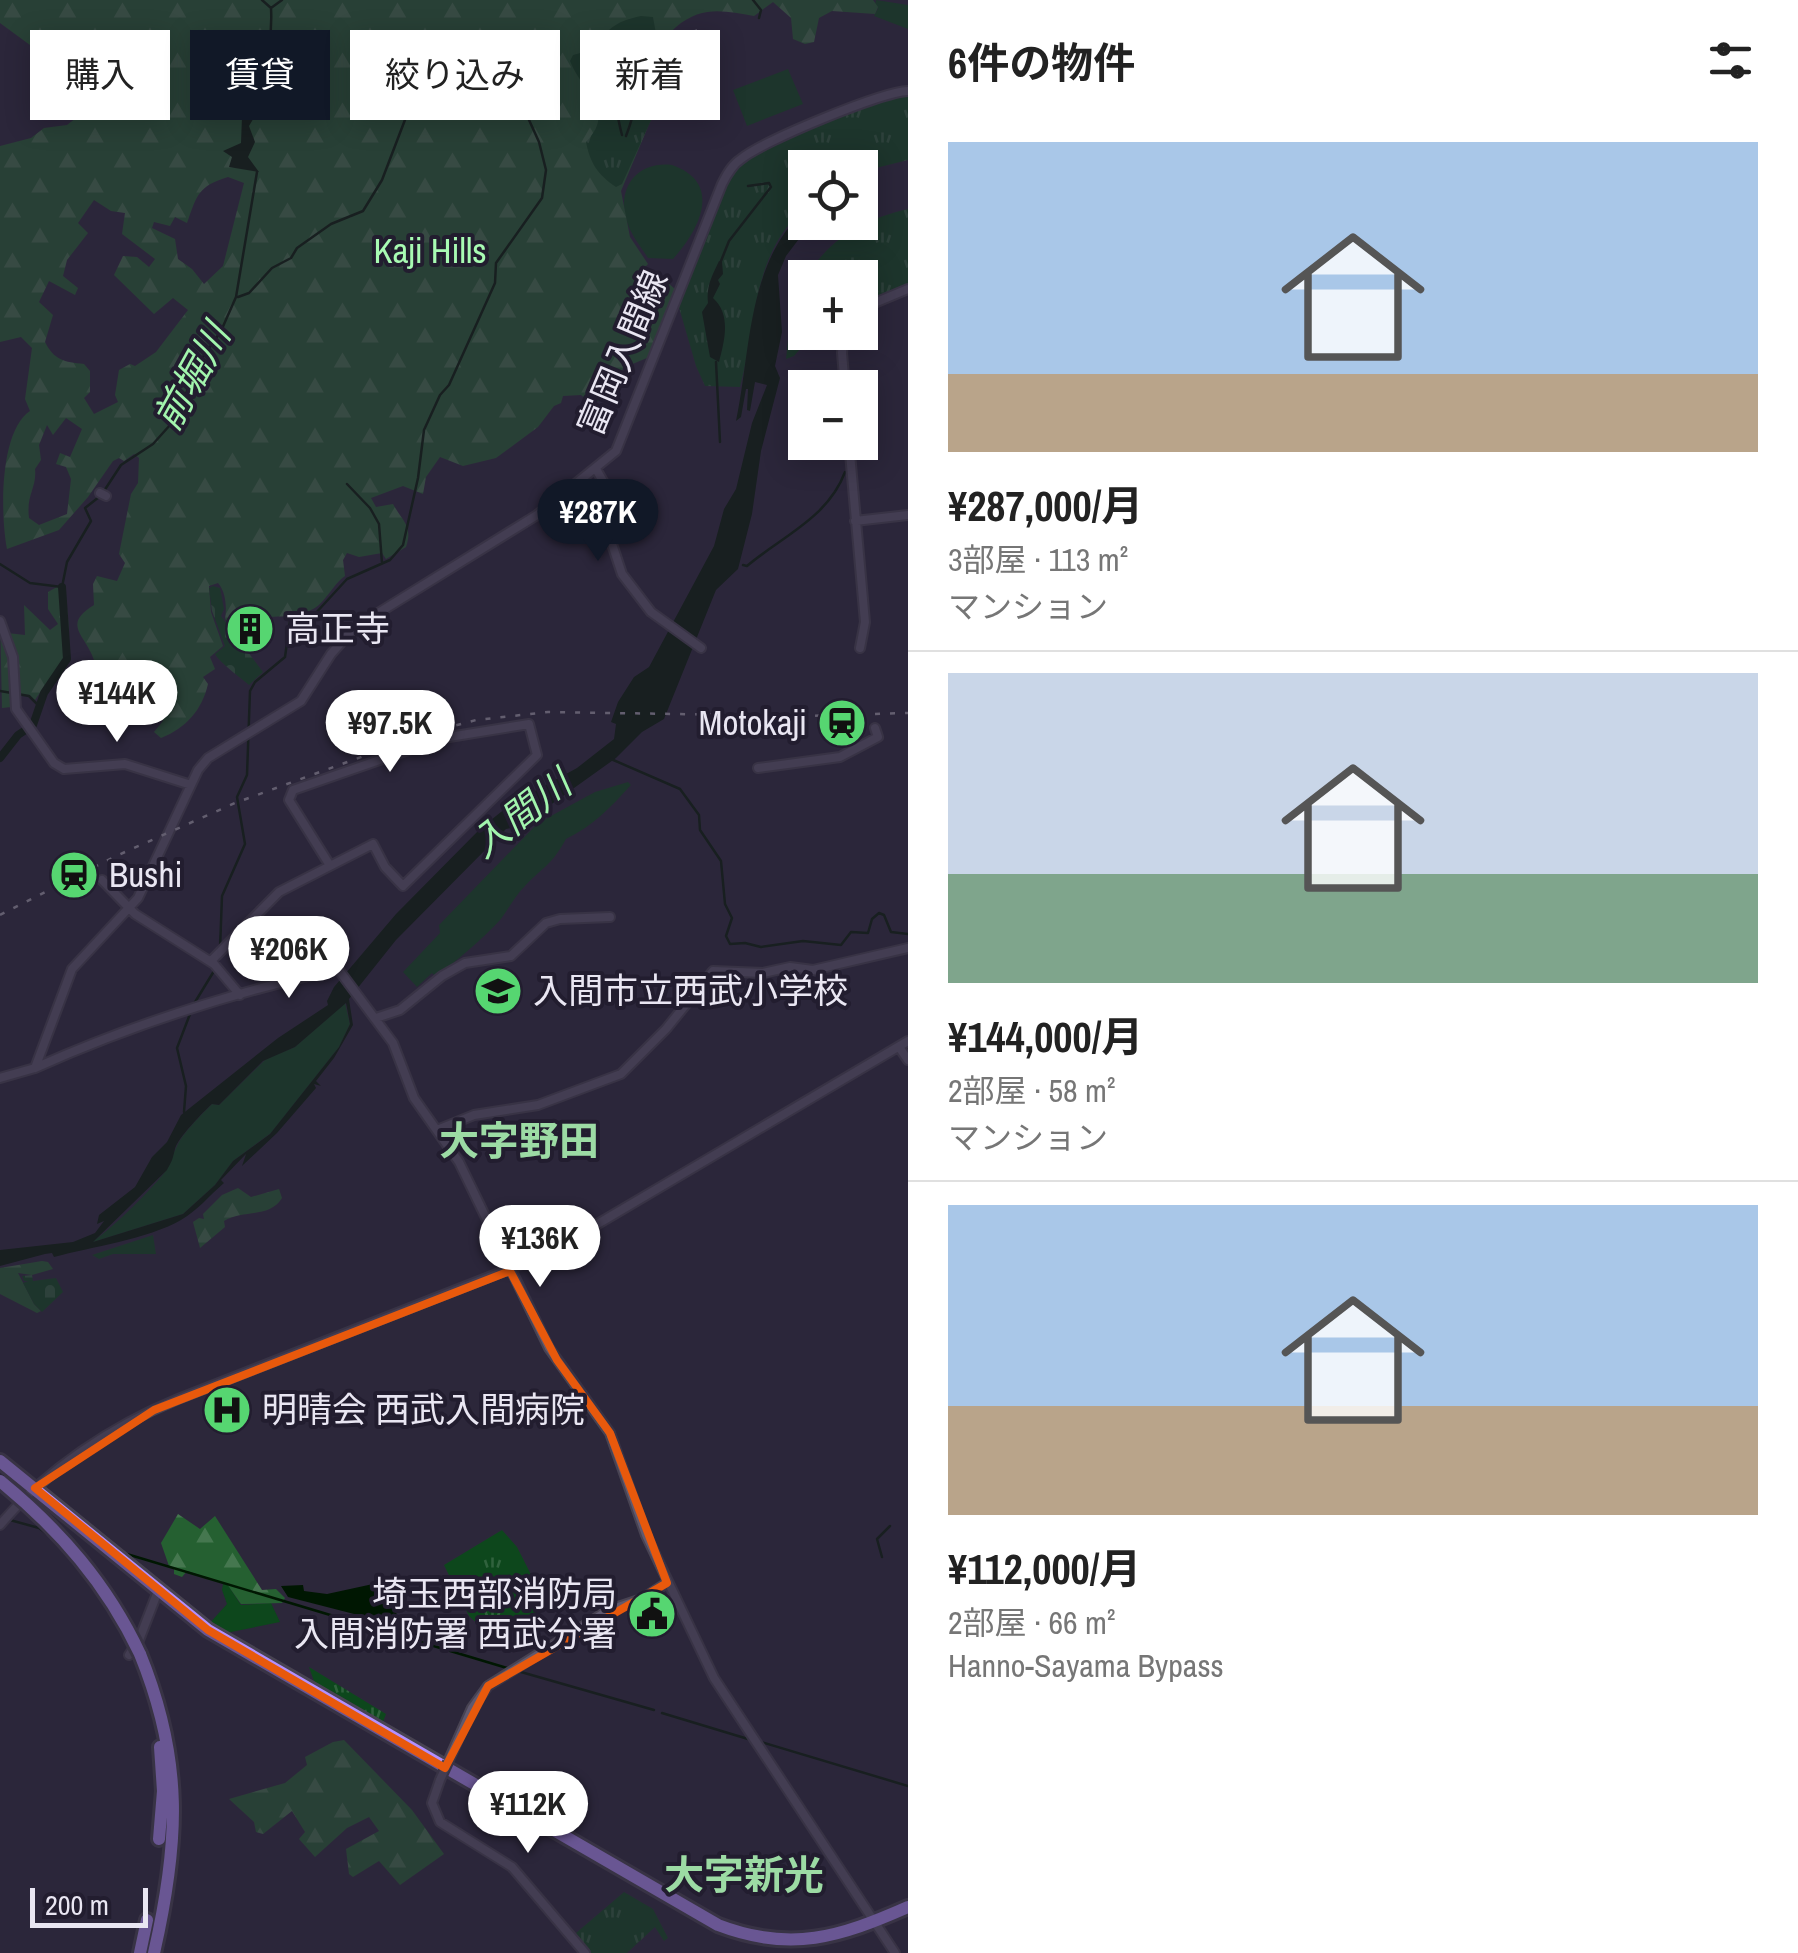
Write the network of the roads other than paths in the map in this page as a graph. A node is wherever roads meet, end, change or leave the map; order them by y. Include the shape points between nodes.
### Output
1 (908, 91) edge
2 (908, 289) edge
3 (878, 302) edge
4 (851, 460) edge
5 (596, 470) junction
6 (908, 515) edge
7 (856, 521) junction
8 (0, 621) edge
9 (700, 648) dead end
10 (860, 648) dead end
11 (875, 728) dead end
12 (758, 768) dead end
13 (191, 785) junction
14 (329, 864) junction
15 (102, 880) dead end
16 (129, 910) junction
17 (610, 917) dead end
18 (908, 948) edge
19 (215, 965) junction
20 (240, 995) junction
21 (375, 1017) junction
22 (908, 1042) edge
23 (898, 1047) junction
24 (908, 1060) edge
25 (35, 1068) junction
26 (0, 1078) edge
27 (437, 1130) junction
28 (510, 1271) junction
29 (0, 1464) edge
30 (0, 1485) edge
31 (33, 1490) junction
32 (0, 1525) edge
33 (668, 1583) junction
34 (157, 1593) junction
35 (137, 1658) junction
36 (160, 1739) junction
37 (182, 1800) dead end
38 (160, 1839) dead end
39 (180, 1884) dead end
40 (908, 1911) edge
41 (146, 1920) dead end
42 (876, 1925) junction
43 (149, 1953) edge
44 (586, 1953) edge
45 (894, 1953) edge

1 - 5 street, 富岡入間線 via 881,95 764,146 730,170 619,445
2 - 3 street
4 - 7 street
5 - 9 street via 613,499 608,529 618,566 642,604
5 - 13 street, 富岡入間線 via 526,522 348,633 301,701 212,754
6 - 7 street
7 - 10 street via 865,622
8 - 13 street via 24,724 54,763 64,770 126,764
11 - 12 street via 878,737 843,756
13 - 16 street, 富岡入間線
14 - 14 street via 289,800 293,790 443,738 530,724 537,755 403,886 374,844
14 - 19 street via 276,895
15 - 16 street
16 - 19 street
16 - 25 street, 富岡入間線 via 70,972
17 - 21 street via 552,920 511,956 458,966 400,1010
18 - 27 street via 813,970 714,971 621,1074 538,1105 474,1114
19 - 20 street
20 - 21 street via 338,969
20 - 25 street
21 - 27 street
22 - 23 street
23 - 24 street
23 - 28 street
25 - 26 street
27 - 28 street
28 - 31 street via 154,1410 96,1442
28 - 33 street via 556,1360 610,1432
29 - 31 highway
30 - 35 highway, bridge via 54,1527 80,1558 104,1590
31 - 32 street
31 - 34 highway
33 - 42 street via 714,1678
33 - 44 street, bridge via 609,1610 488,1686 432,1803 440,1822 512,1867
34 - 35 street
34 - 42 highway via 240,1650 718,1925 798,1942
35 - 36 highway
35 - 37 highway via 168,1726
35 - 43 highway via 167,1741 174,1805 170,1878
36 - 38 highway
36 - 43 highway via 167,1841
39 - 43 highway
40 - 42 highway
41 - 43 highway
42 - 45 street

